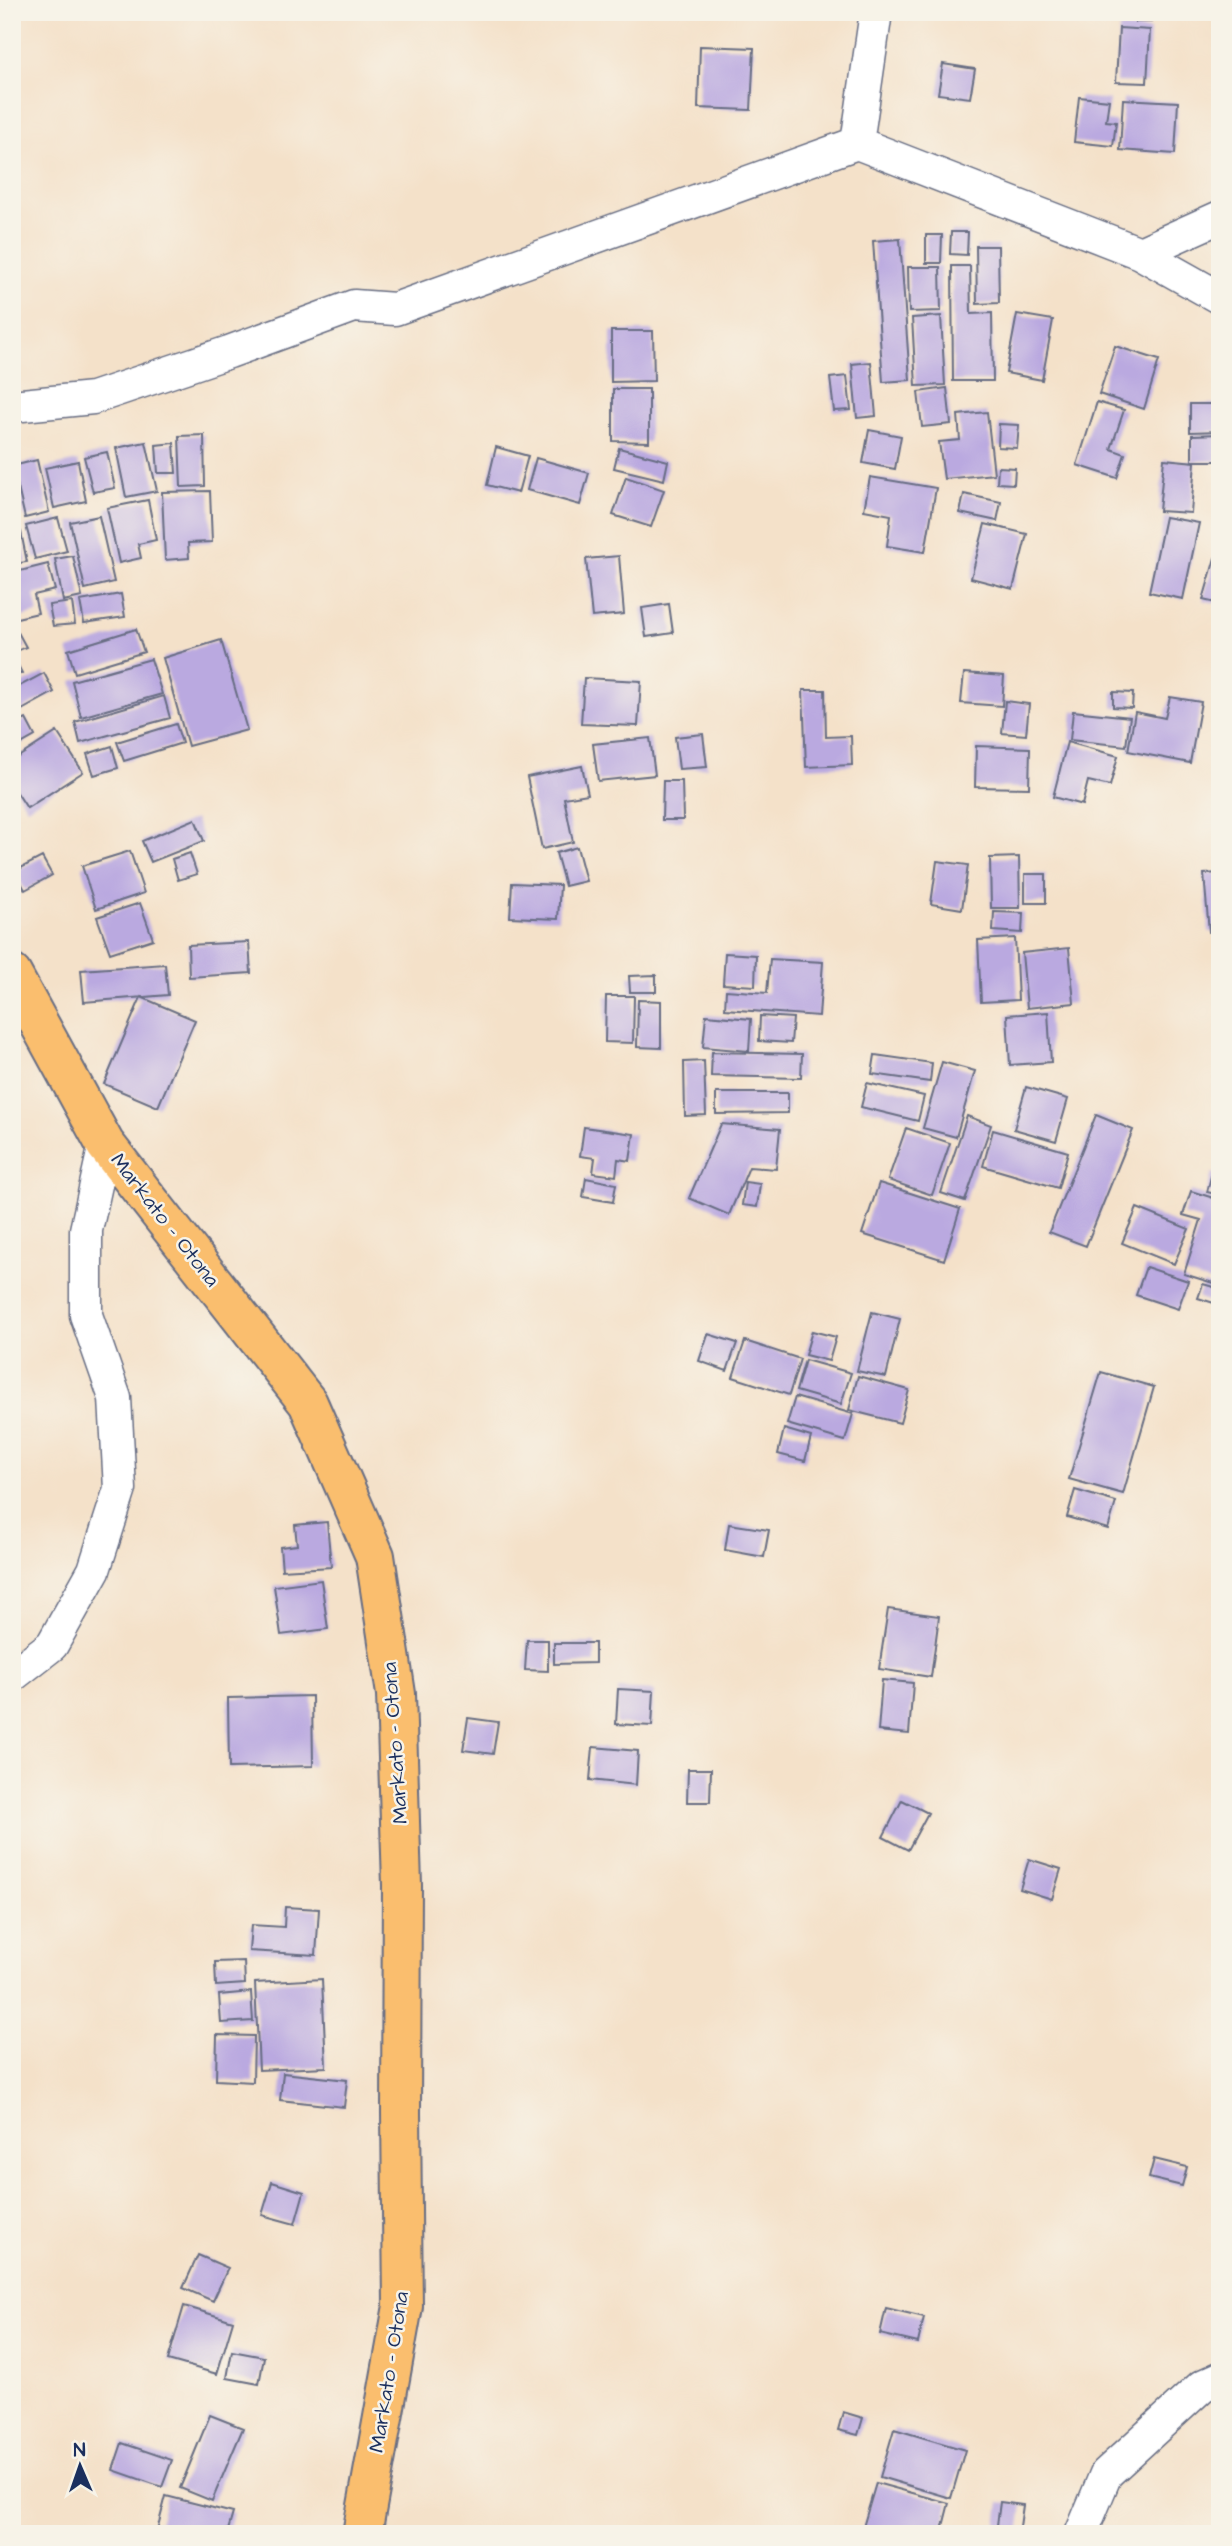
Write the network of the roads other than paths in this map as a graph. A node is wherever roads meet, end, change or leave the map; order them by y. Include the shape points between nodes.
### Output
1 (876, 12) edge
2 (857, 143) junction
3 (1220, 217) edge
4 (1140, 253) junction
5 (1220, 299) edge
6 (12, 406) edge
7 (12, 974) edge
8 (105, 1144) junction
9 (12, 1676) edge
10 (1220, 2378) edge
11 (362, 2534) edge
12 (1081, 2534) edge

1 - 2 street
2 - 4 street
2 - 6 street via 395,309 354,306 93,398
3 - 4 street
4 - 5 street
7 - 8 main road, Markato - Otona
8 - 9 street via 86,1230 86,1315 115,1398 120,1489 94,1570 52,1645
8 - 11 main road, Markato - Otona via 308,1403 375,1556 396,1694 402,1885 403,2306
10 - 12 street via 1202,2386 1106,2474

